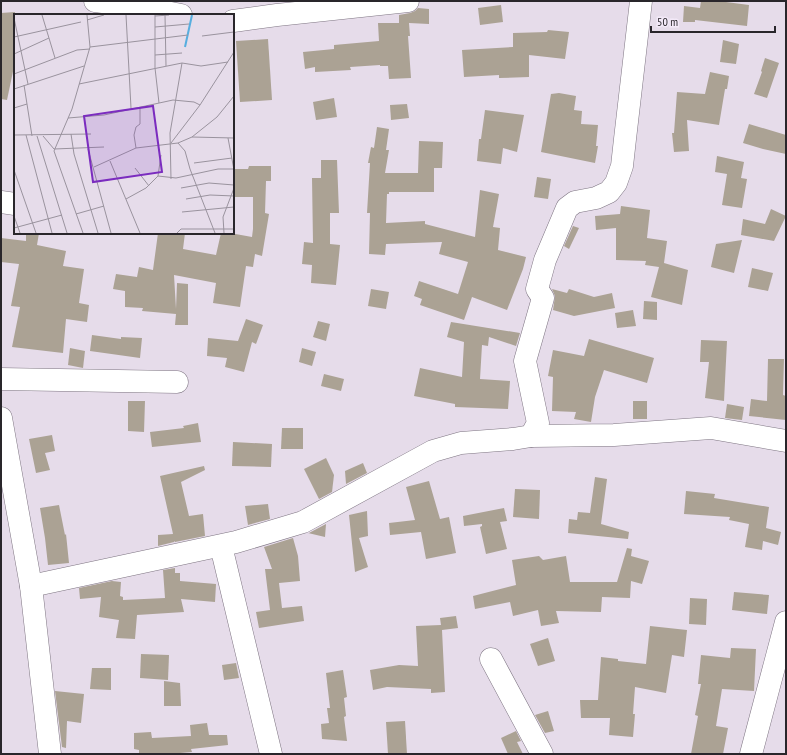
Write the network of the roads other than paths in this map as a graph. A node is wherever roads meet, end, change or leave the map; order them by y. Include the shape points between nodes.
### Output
1 (95, 1) edge
2 (408, 1) edge
3 (641, 1) edge
4 (176, 14) edge
5 (234, 21) edge
6 (1, 202) edge
7 (14, 204) edge
8 (1, 379) edge
9 (177, 382) dead end
10 (1, 418) edge
11 (531, 436) junction
12 (786, 441) edge
13 (221, 546) junction
14 (31, 586) junction
15 (786, 622) edge
16 (491, 660) dead end
17 (50, 754) edge
18 (271, 754) edge
19 (542, 754) edge
20 (751, 754) edge

1 - 4 street
2 - 5 street
3 - 11 street via 622,166 616,183 609,192 575,202 567,208 545,260 537,289 543,298 525,361 538,423
6 - 7 street
8 - 9 street
10 - 14 street
11 - 12 street via 614,435 710,428
11 - 13 street via 461,443 432,451 303,522
13 - 14 street
13 - 18 street
14 - 17 street
15 - 20 street
16 - 19 street

